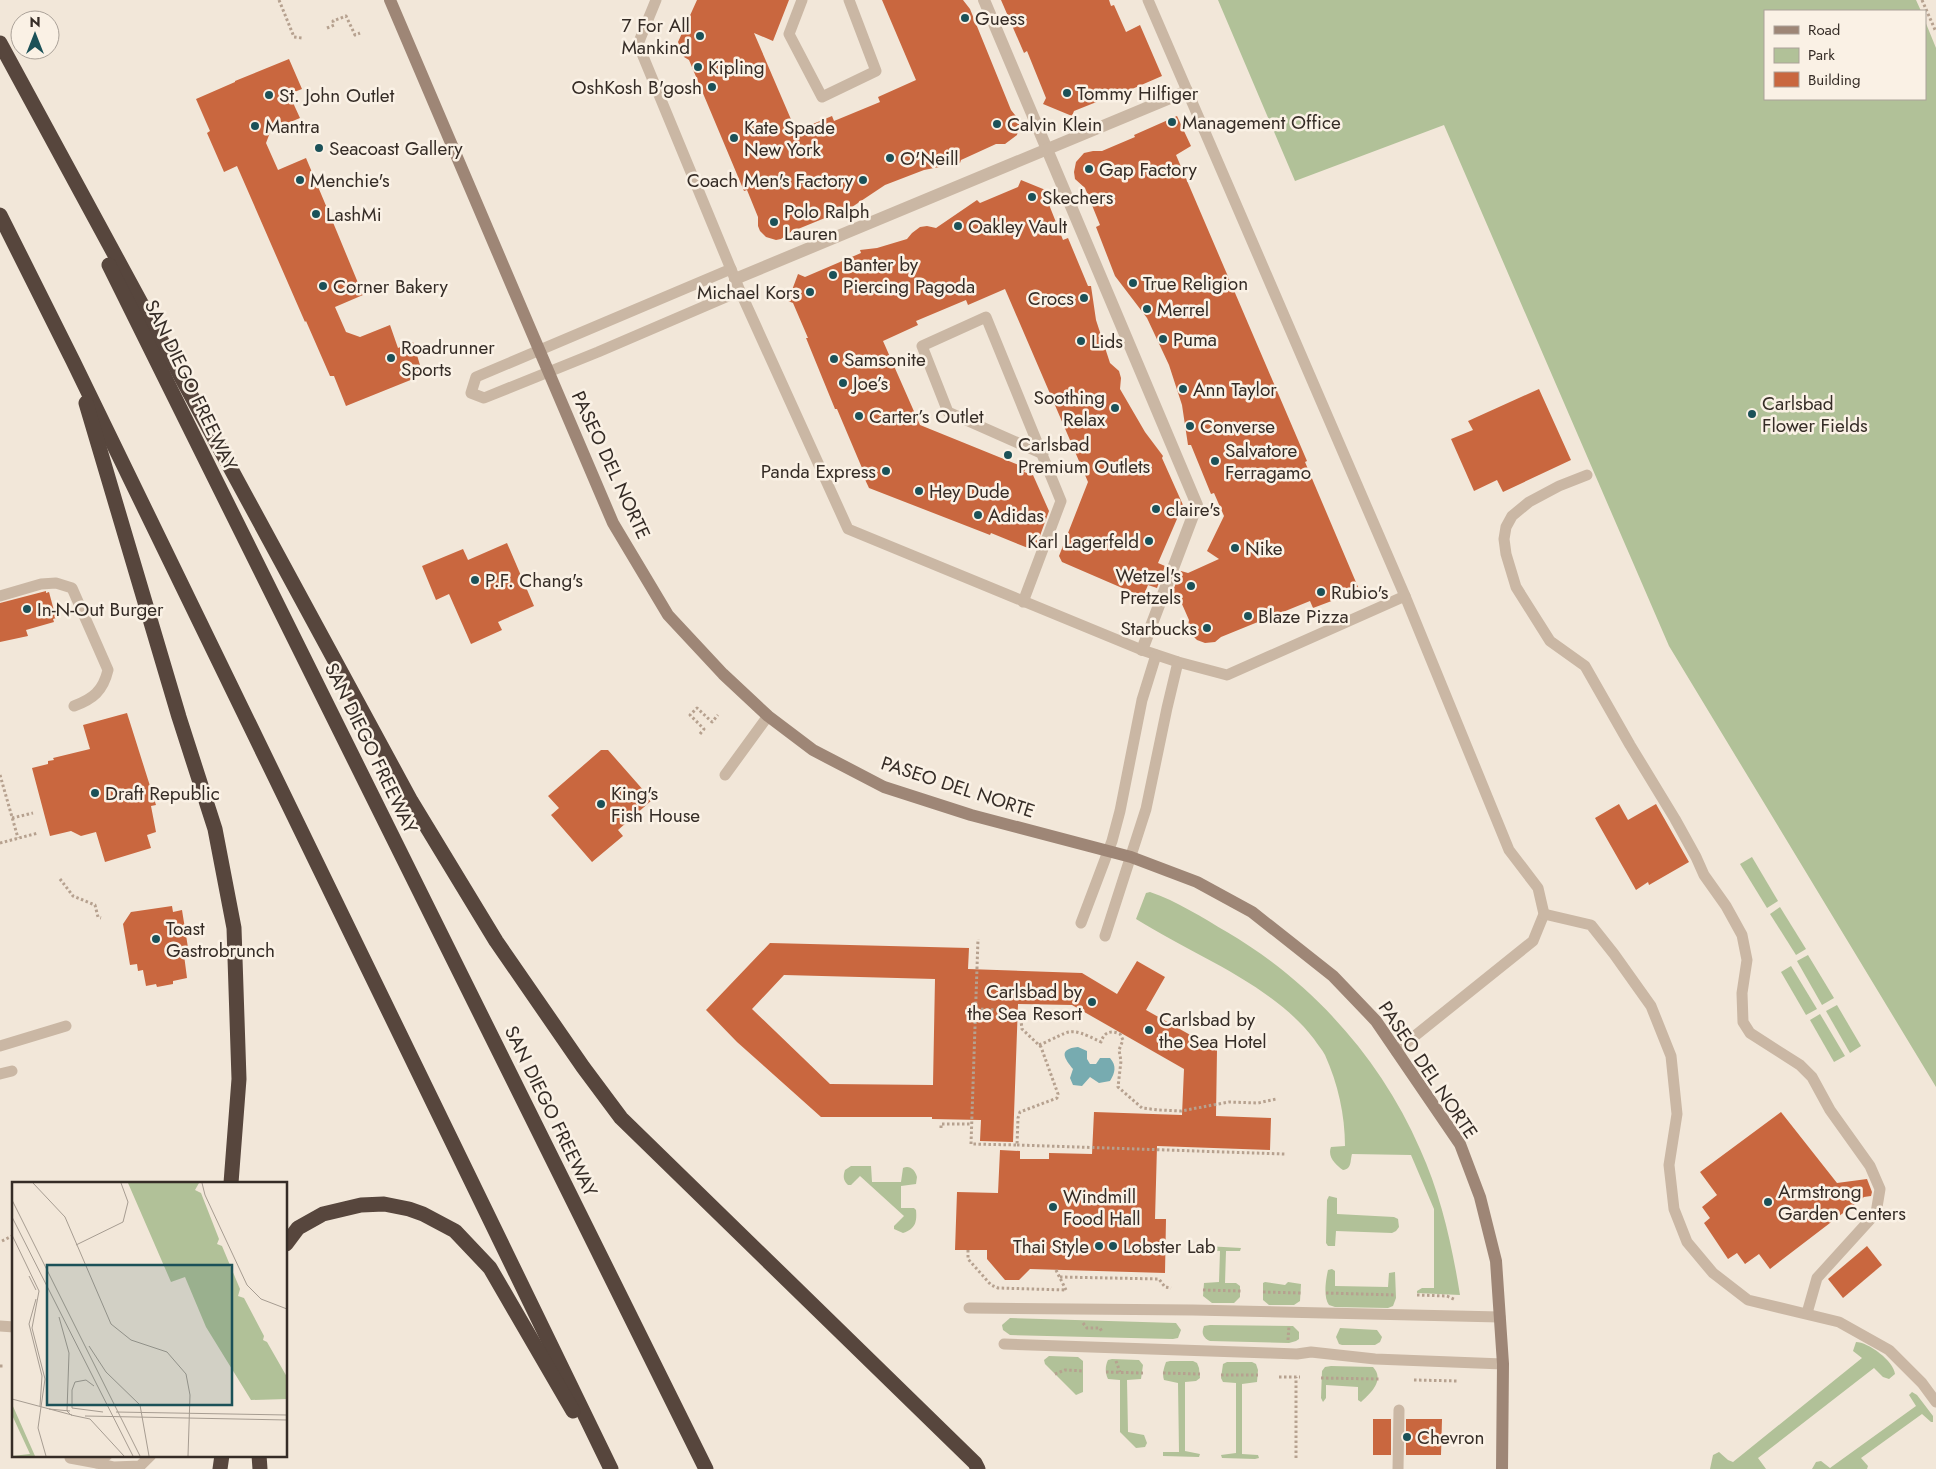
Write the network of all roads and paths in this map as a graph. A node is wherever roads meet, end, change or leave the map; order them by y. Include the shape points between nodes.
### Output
1 (279, 0) edge
2 (390, 0) edge
3 (656, 0) edge
4 (802, 0) edge
5 (849, 0) edge
6 (984, 0) edge
7 (1148, 0) edge
8 (1922, 0) edge
9 (327, 28) dead end
10 (1936, 32) edge
11 (360, 33) dead end
12 (302, 38) dead end
13 (0, 44) edge
14 (1187, 91) junction
15 (1046, 150) junction
16 (0, 216) edge
17 (736, 280) junction
18 (539, 350) junction
19 (73, 361) junction
20 (549, 372) junction
21 (1043, 454) junction
22 (1587, 475) dead end
23 (0, 596) edge
24 (1405, 596) junction
25 (1024, 602) junction
26 (1142, 650) junction
27 (1156, 655) junction
28 (1178, 662) junction
29 (74, 706) dead end
30 (718, 715) dead end
31 (768, 716) junction
32 (700, 734) dead end
33 (0, 775) edge
34 (725, 775) dead end
35 (33, 813) dead end
36 (12, 818) junction
37 (38, 833) dead end
38 (18, 838) junction
39 (0, 843) edge
40 (1108, 850) junction
41 (1131, 857) junction
42 (60, 879) dead end
43 (1544, 914) junction
44 (101, 918) dead end
45 (1081, 923) dead end
46 (1105, 936) dead end
47 (978, 939) dead end
48 (976, 1009) junction
49 (66, 1026) dead end
50 (1038, 1045) junction
51 (0, 1046) edge
52 (1396, 1052) junction
53 (12, 1071) dead end
54 (0, 1074) edge
55 (1276, 1099) dead end
56 (972, 1124) junction
57 (941, 1128) dead end
58 (1017, 1145) junction
59 (1285, 1154) dead end
60 (231, 1182) edge
61 (12, 1236) edge
62 (2, 1241) dead end
63 (288, 1241) edge
64 (968, 1250) dead end
65 (1056, 1270) dead end
66 (1060, 1277) junction
67 (1171, 1288) dead end
68 (1066, 1290) junction
69 (1203, 1290) dead end
70 (1241, 1291) dead end
71 (1263, 1292) dead end
72 (1301, 1293) dead end
73 (1326, 1293) dead end
74 (1069, 1295) dead end
75 (1396, 1295) dead end
76 (1417, 1295) dead end
77 (1460, 1302) dead end
78 (969, 1308) dead end
79 (1807, 1313) junction
80 (1500, 1316) junction
81 (1082, 1321) dead end
82 (1289, 1326) dead end
83 (1104, 1337) dead end
84 (1288, 1343) dead end
85 (1004, 1344) dead end
86 (1115, 1359) dead end
87 (1504, 1364) junction
88 (1084, 1371) dead end
89 (1106, 1372) dead end
90 (1120, 1372) junction
91 (1143, 1373) dead end
92 (1163, 1373) dead end
93 (1055, 1374) dead end
94 (1200, 1374) dead end
95 (1221, 1375) dead end
96 (1258, 1375) dead end
97 (1279, 1377) dead end
98 (1322, 1378) dead end
99 (1380, 1380) dead end
100 (1414, 1380) dead end
101 (1459, 1381) dead end
102 (1936, 1402) edge
103 (1399, 1410) dead end
104 (106, 1456) edge
105 (150, 1456) edge
106 (222, 1456) edge
107 (259, 1456) edge
108 (70, 1458) dead end
109 (1296, 1458) dead end
110 (97, 1462) junction
111 (608, 1464) edge
112 (220, 1469) edge
113 (260, 1469) edge
114 (706, 1469) edge
115 (978, 1469) edge
116 (1398, 1469) edge
117 (1502, 1469) edge

1 - 12 path via 294,37
2 - 18 main road, PASEO DEL NORTE
3 - 17 lane via 638,44
4 - 5 lane via 789,34 822,97 876,71
6 - 15 street
7 - 14 lane
8 - 10 path
9 - 11 path via 334,25 333,21 346,16 354,36
13 - 114 highway, SAN DIEGO FREEWAY
13 - 115 highway via 412,801 496,941 621,1118
14 - 15 street
14 - 24 lane
15 - 17 street
15 - 26 street via 1197,505
16 - 19 highway
17 - 18 lane
17 - 20 lane
17 - 25 lane via 848,529
18 - 20 main road, PASEO DEL NORTE
18 - 20 lane via 476,376 471,392 484,398
19 - 60 highway via 217,838 234,928 240,1079
19 - 111 highway
20 - 31 main road, PASEO DEL NORTE via 613,522 668,615
21 - 21 lane via 986,316 922,346 948,412
21 - 25 lane via 1061,502
22 - 79 lane via 1529,502 1512,516 1504,539 1516,587 1550,641 1585,666 1675,819 1704,876 1742,934 1748,960 1742,993 1743,1022 1750,1033 1800,1064 1812,1077 1830,1110 1870,1166 1880,1189 1876,1213 1816,1278
23 - 29 lane via 41,584 56,583 72,588 108,670 100,692
24 - 28 lane via 1227,675
24 - 43 lane via 1508,850 1538,888
25 - 26 lane
26 - 27 lane
27 - 28 lane
27 - 40 lane via 1142,700 1120,811
28 - 41 lane via 1146,809
30 - 32 path via 712,722 697,708 690,716 704,730
31 - 34 lane
31 - 40 main road, PASEO DEL NORTE via 813,750 884,787 970,815
33 - 36 path
35 - 36 path
36 - 38 path
37 - 38 path
38 - 39 path
40 - 41 main road, PASEO DEL NORTE
40 - 45 lane
41 - 46 lane
41 - 52 main road, PASEO DEL NORTE via 1197,882 1252,912 1332,976 1376,1021
42 - 44 path via 73,896 95,904
43 - 52 lane via 1533,941
43 - 79 lane via 1591,925 1651,1006 1671,1056 1676,1114 1669,1164 1674,1209 1687,1242 1713,1273 1748,1300
47 - 48 path
48 - 50 path via 1017,1011 1022,1029
48 - 56 path
49 - 51 lane
50 - 55 path via 1068,1031 1077,1031 1101,1042 1108,1032 1120,1034 1123,1040 1119,1050 1118,1087 1142,1108 1181,1111 1229,1102
50 - 58 path via 1058,1094 1057,1098 1020,1112
52 - 80 main road, PASEO DEL NORTE via 1460,1144 1480,1197 1496,1261
53 - 54 lane
56 - 57 path via 941,1124
56 - 58 path via 971,1144
58 - 59 path
61 - 62 path
63 - 111 highway via 298,1228 323,1214 361,1205 384,1204 409,1209 455,1231 490,1268 580,1424
64 - 68 path via 968,1259 998,1288
65 - 66 path
66 - 67 path via 1159,1279 1165,1288
66 - 68 path
68 - 74 path
69 - 70 path
71 - 72 path
73 - 75 path
76 - 77 path via 1447,1296
78 - 80 lane
79 - 102 lane via 1839,1322 1889,1350
80 - 87 main road, PASEO DEL NORTE
81 - 83 path via 1087,1328 1100,1328
82 - 84 path
85 - 87 lane via 1278,1354 1311,1352 1375,1359
86 - 90 path
87 - 117 main road, PASEO DEL NORTE
88 - 93 path via 1065,1370
89 - 90 path
90 - 91 path
92 - 94 path
95 - 96 path
97 - 109 path via 1298,1377
98 - 99 path
100 - 101 path
103 - 116 lane
104 - 110 lane
105 - 110 lane via 140,1466 114,1467
106 - 112 highway
107 - 113 highway
108 - 110 lane

